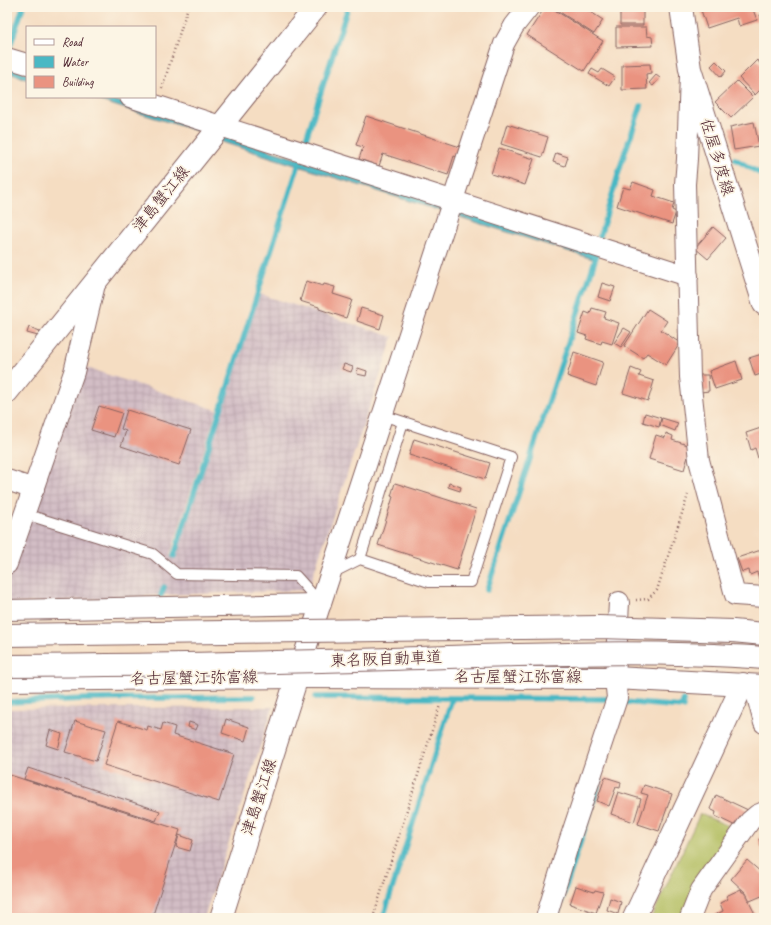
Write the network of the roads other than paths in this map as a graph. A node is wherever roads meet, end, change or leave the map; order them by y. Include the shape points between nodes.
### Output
1 (316, 7) edge
2 (529, 7) edge
3 (681, 7) edge
4 (7, 58) edge
5 (26, 64) edge
6 (690, 69) junction
7 (133, 98) edge
8 (220, 126) junction
9 (451, 207) junction
10 (688, 276) junction
11 (96, 280) junction
12 (764, 304) edge
13 (7, 392) edge
14 (382, 415) junction
15 (402, 422) junction
16 (7, 480) edge
17 (34, 489) junction
18 (25, 514) junction
19 (360, 559) junction
20 (7, 564) edge
21 (330, 574) junction
22 (764, 597) edge
23 (619, 602) road end
24 (321, 604) junction
25 (7, 610) edge
26 (764, 634) edge
27 (7, 635) edge
28 (764, 658) edge
29 (7, 666) edge
30 (297, 677) junction
31 (614, 678) junction
32 (7, 680) edge
33 (753, 685) edge
34 (764, 723) edge
35 (764, 812) edge
36 (221, 918) edge
37 (546, 918) edge
38 (634, 918) edge
39 (690, 918) edge

1 - 8 main road, 津島蟹江線
2 - 9 street via 504,44
3 - 6 main road, 佐屋多度線
4 - 5 street
6 - 10 street via 685,184
6 - 12 main road, 佐屋多度線
7 - 8 street
8 - 9 street
8 - 11 main road, 津島蟹江線
9 - 10 street
9 - 14 street
10 - 22 street via 690,377 699,460 735,596
11 - 13 main road, 津島蟹江線
11 - 17 street via 74,372
14 - 15 lane
14 - 21 street
15 - 19 lane
15 - 19 lane via 511,457 471,582 429,582
16 - 17 street
17 - 18 street
18 - 20 street
18 - 24 lane via 153,554 177,574 296,576
19 - 21 lane
21 - 24 street
23 - 31 street
24 - 25 street
24 - 30 street
26 - 27 main road, 東名阪自動車道, bridge via 599,627
28 - 29 main road, 東名阪自動車道, bridge via 601,652 262,663
30 - 31 main road, 名古屋蟹江弥富線
30 - 32 main road, 名古屋蟹江弥富線
30 - 36 main road, 津島蟹江線
31 - 33 main road, 名古屋蟹江弥富線
31 - 37 street via 617,698
33 - 34 street
33 - 38 main road
35 - 39 street via 750,821 701,890

